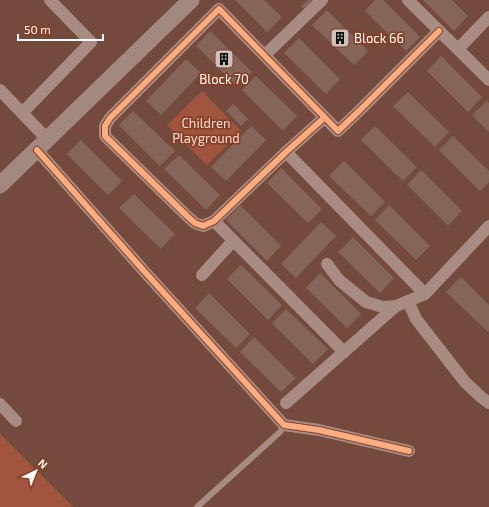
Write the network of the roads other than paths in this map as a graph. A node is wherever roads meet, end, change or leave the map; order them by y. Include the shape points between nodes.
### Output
1 (50, 0) edge
2 (191, 0) edge
3 (322, 0) edge
4 (408, 0) edge
5 (489, 17) edge
6 (439, 31) junction
7 (458, 49) junction
8 (265, 55) junction
9 (489, 80) edge
10 (0, 90) edge
11 (22, 113) junction
12 (324, 118) junction
13 (42, 145) junction
14 (286, 152) junction
15 (0, 185) edge
16 (214, 221) junction
17 (489, 226) edge
18 (233, 241) junction
19 (327, 264) dead end
20 (202, 275) dead end
21 (425, 294) junction
22 (408, 301) junction
23 (396, 306) junction
24 (344, 352) junction
25 (286, 403) dead end
26 (489, 403) edge
27 (0, 404) edge
28 (16, 421) dead end
29 (284, 425) junction
30 (409, 451) dead end
31 (197, 507) edge

1 - 11 street via 91,42
2 - 13 street
3 - 8 street
4 - 6 street
5 - 7 street
6 - 7 street
6 - 12 street via 338,131
7 - 9 street
8 - 12 street
8 - 16 street via 219,9 110,118 105,126 106,136 195,223 203,226
10 - 11 street
11 - 13 street
12 - 14 street
13 - 15 street
13 - 29 street via 144,271
14 - 16 street
14 - 21 street
16 - 18 street
17 - 21 street
18 - 20 street
18 - 24 street
19 - 23 street via 339,280 366,302 383,307
21 - 22 street
22 - 23 street
22 - 26 street via 416,319 465,382
23 - 24 street
24 - 25 street
27 - 28 street
29 - 30 street via 319,430
29 - 31 lane via 280,432

